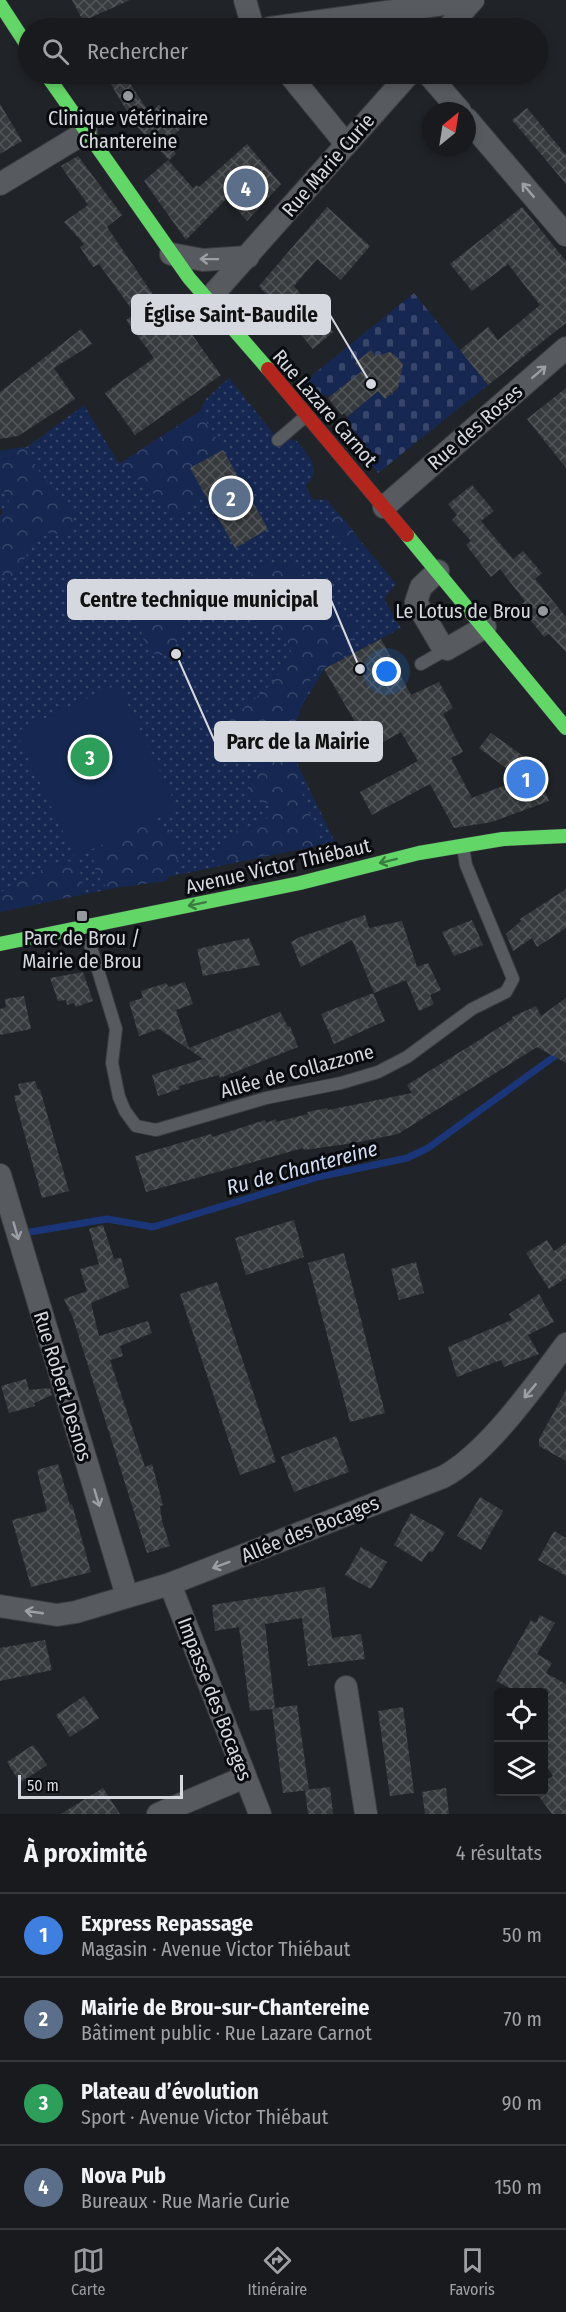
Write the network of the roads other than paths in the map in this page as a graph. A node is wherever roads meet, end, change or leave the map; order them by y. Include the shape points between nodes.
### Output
1 (245, 0) edge
2 (473, 0) edge
3 (4, 17) edge
4 (250, 18) edge
5 (342, 18) edge
6 (457, 18) edge
7 (18, 34) edge
8 (53, 84) edge
9 (298, 84) edge
10 (399, 84) edge
11 (437, 84) edge
12 (452, 102) edge
13 (476, 130) edge
14 (86, 132) junction
15 (346, 144) junction
16 (0, 184) edge
17 (566, 235) edge
18 (171, 254) junction
19 (248, 257) junction
20 (207, 301) junction
21 (566, 348) edge
22 (306, 415) junction
23 (278, 440) dead end
24 (384, 507) junction
25 (438, 571) junction
26 (485, 627) junction
27 (447, 649) junction
28 (421, 664) dead end
29 (566, 728) edge
30 (564, 836) edge
31 (462, 846) junction
32 (474, 864) junction
33 (449, 869) dead end
34 (127, 918) junction
35 (0, 944) edge
36 (90, 944) joint
37 (0, 1175) edge
38 (566, 1344) edge
39 (170, 1584) junction
40 (127, 1596) junction
41 (0, 1606) edge
42 (346, 1687) dead end
43 (245, 1777) junction
44 (158, 1814) edge
45 (260, 1814) edge
46 (366, 1814) edge

1 - 4 street
2 - 5 street
2 - 6 street
3 - 7 street
8 - 14 street, Rue Lazare Carnot
9 - 15 street
10 - 15 street, Rue Marie Curie
11 - 12 street
17 -> 13 street
14 - 16 street
14 - 18 street, Rue Lazare Carnot
15 - 19 street, Rue Marie Curie
19 -> 18 street via 203,260
18 - 20 street, Rue Lazare Carnot
19 - 20 street, Rue Marie Curie
20 - 22 street, Rue Lazare Carnot
24 -> 21 street, Rue des Roses
22 - 23 lane
22 - 24 street, Rue Lazare Carnot
24 - 25 street, Rue Lazare Carnot
25 - 26 street, Rue Lazare Carnot
25 - 27 street via 421,587 416,603
26 - 27 street
26 - 29 street, Rue Lazare Carnot
27 - 28 lane
30 - 31 street, Avenue Victor Thiébaut via 502,839
30 - 32 street via 523,847 481,852
31 - 32 lane
31 -> 34 street, Avenue Victor Thiébaut
32 - 33 street
32 - 36 lane, Allée de Collazzone via 477,893 513,979 506,992 472,1009 407,1057 378,1072 266,1098 156,1130 136,1126 119,1097 112,1063 116,1029
34 - 35 street, Avenue Victor Thiébaut
34 - 36 street via 120,928 98,933
37 -> 40 street, Rue Robert Desnos
38 -> 39 street, Allée des Bocages via 532,1389 454,1471
39 - 40 street, Allée des Bocages
39 - 43 street, Impasse des Bocages
40 -> 41 street, Allée des Bocages via 57,1615
42 - 46 street
43 - 44 street
43 - 45 street, Impasse des Bocages

